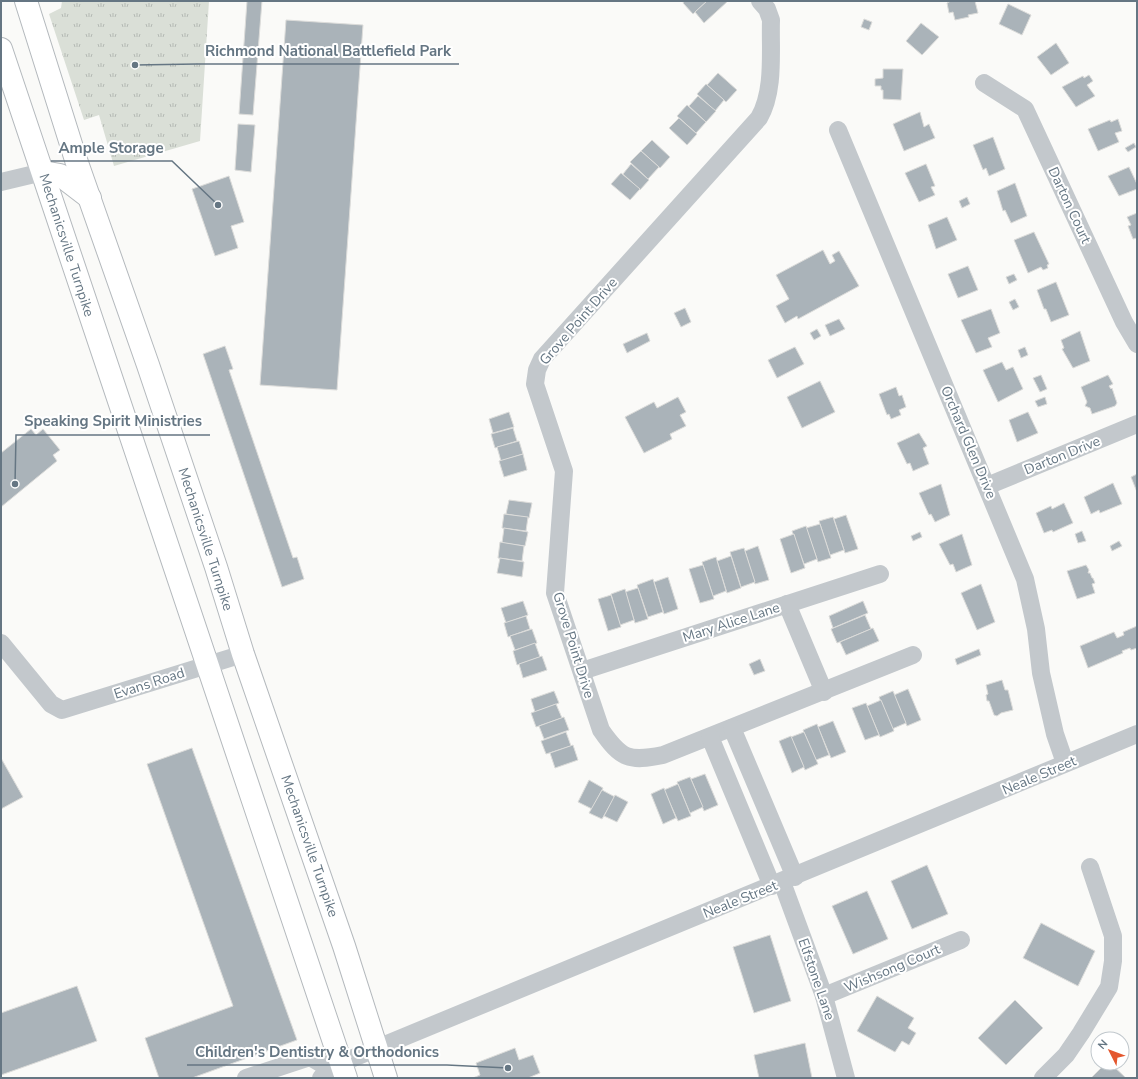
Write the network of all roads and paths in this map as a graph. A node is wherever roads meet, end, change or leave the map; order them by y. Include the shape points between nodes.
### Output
1 (26, 1) edge
2 (760, 1) edge
3 (1, 48) edge
4 (984, 83) dead end
5 (838, 130) dead end
6 (34, 146) junction
7 (76, 160) junction
8 (43, 172) junction
9 (1, 182) edge
10 (90, 199) junction
11 (1137, 344) edge
12 (1137, 424) edge
13 (987, 486) junction
14 (880, 574) dead end
15 (787, 604) junction
16 (1, 643) edge
17 (243, 654) junction
18 (913, 655) dead end
19 (208, 665) junction
20 (582, 671) junction
21 (824, 692) junction
22 (732, 728) junction
23 (1137, 734) edge
24 (710, 737) junction
25 (1066, 763) junction
26 (1090, 867) dead end
27 (783, 881) junction
28 (961, 940) dead end
29 (824, 996) junction
30 (376, 1049) junction
31 (334, 1072) edge
32 (246, 1078) edge
33 (386, 1078) edge
34 (846, 1078) edge
35 (1043, 1078) edge

1 - 7 highway, Mechanicsville Turnpike
2 - 20 street, Grove Point Drive via 767,9 770,20 769,92 766,107 759,118 542,359 537,370 535,384 538,398 564,471 555,593
3 - 6 highway, Mechanicsville Turnpike
4 - 11 street, Darton Court via 1026,109 1124,322
5 - 13 street, Orchard Glen Drive
6 - 7 highway via 57,165 63,166
6 - 8 highway, Mechanicsville Turnpike
7 - 10 highway, Mechanicsville Turnpike
8 - 9 street
8 - 10 highway via 60,175
8 - 19 highway, Mechanicsville Turnpike
10 - 17 highway, Mechanicsville Turnpike via 216,567
12 - 13 street, Darton Drive
13 - 25 street, Orchard Glen Drive via 1025,579 1036,629 1041,673 1055,734
14 - 15 street, Mary Alice Lane
15 - 20 street, Mary Alice Lane
15 - 21 street
16 - 19 street, Evans Road via 51,704 62,710
17 - 19 street, Evans Road
17 - 30 highway, Mechanicsville Turnpike via 308,838
18 - 21 street, Grove Point Drive
19 - 31 highway, Mechanicsville Turnpike
20 - 24 street, Grove Point Drive via 601,730 610,743 625,755 640,760 663,755
21 - 22 street, Grove Point Drive
22 - 24 street, Grove Point Drive
22 - 27 street
23 - 25 street, Neale Street
24 - 27 street
25 - 27 street, Neale Street
26 - 35 street via 1113,936 1113,961 1108,987 1066,1055
27 - 29 street, Elfstone Lane
27 - 30 street, Neale Street
28 - 29 street, Wishsong Court
29 - 34 street, Elfstone Lane
30 - 31 street, Neale Street
30 - 33 highway, Mechanicsville Turnpike
31 - 32 street via 310,1057

